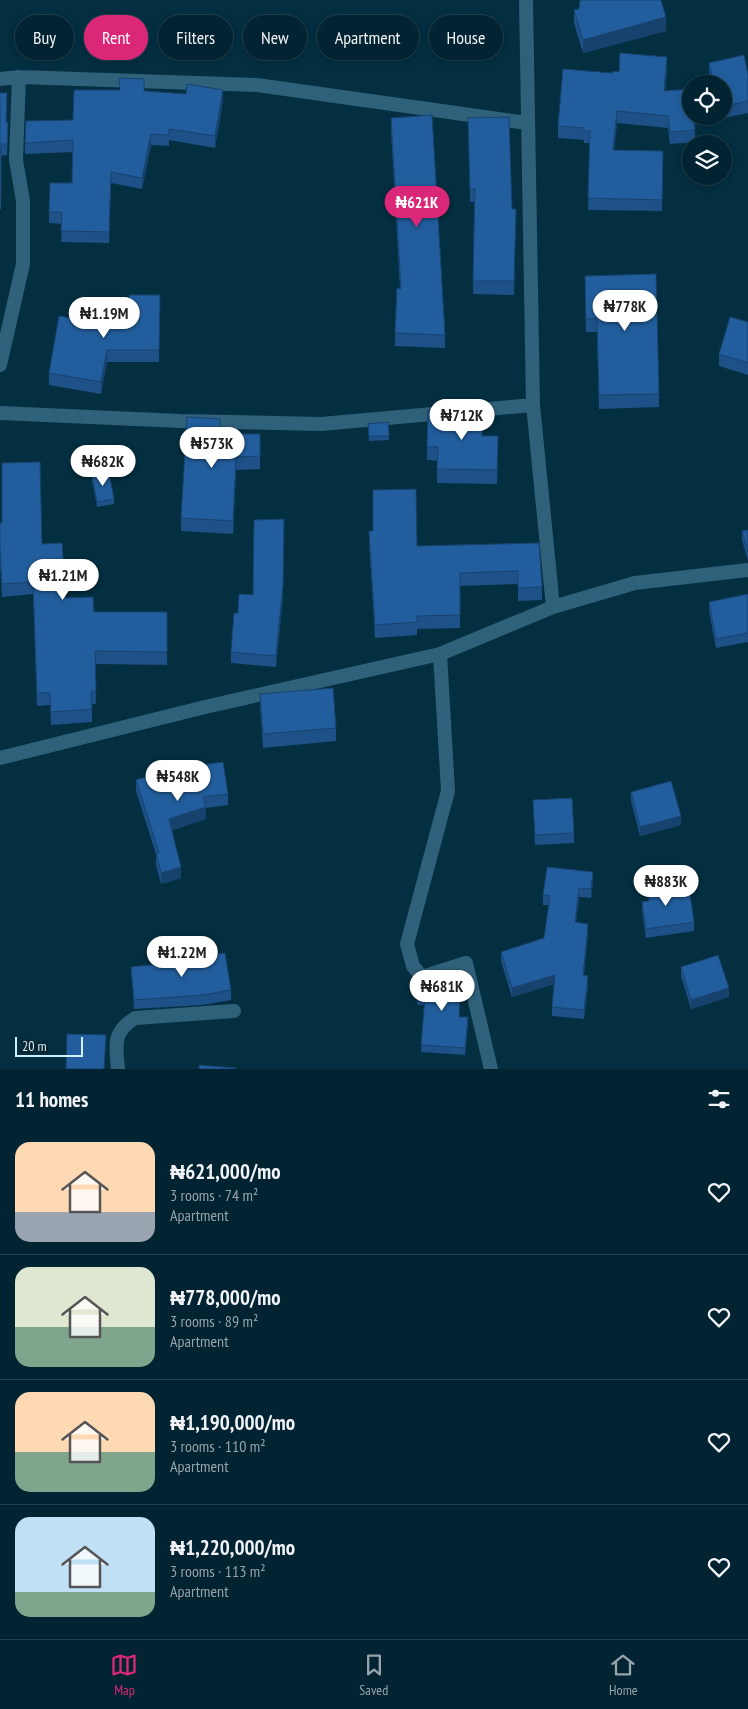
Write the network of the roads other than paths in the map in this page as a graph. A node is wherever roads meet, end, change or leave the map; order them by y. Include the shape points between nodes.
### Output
1 (526, 0) edge
2 (19, 76) junction
3 (0, 79) edge
4 (527, 123) junction
5 (0, 365) edge
6 (533, 405) junction
7 (0, 413) edge
8 (748, 570) edge
9 (554, 607) junction
10 (440, 654) junction
11 (0, 758) edge
12 (234, 1012) dead end
13 (118, 1069) edge
14 (491, 1069) edge

1 - 4 street
2 - 3 street
2 - 4 street via 257,85
2 - 5 street via 16,160 23,201 23,264
4 - 6 street
6 - 7 street via 321,424
6 - 9 street
8 - 9 street via 635,583
9 - 10 street
10 - 11 street
10 - 14 street via 448,791 407,944 413,966 422,977 466,963
12 - 13 street via 135,1018 122,1026 116,1039

